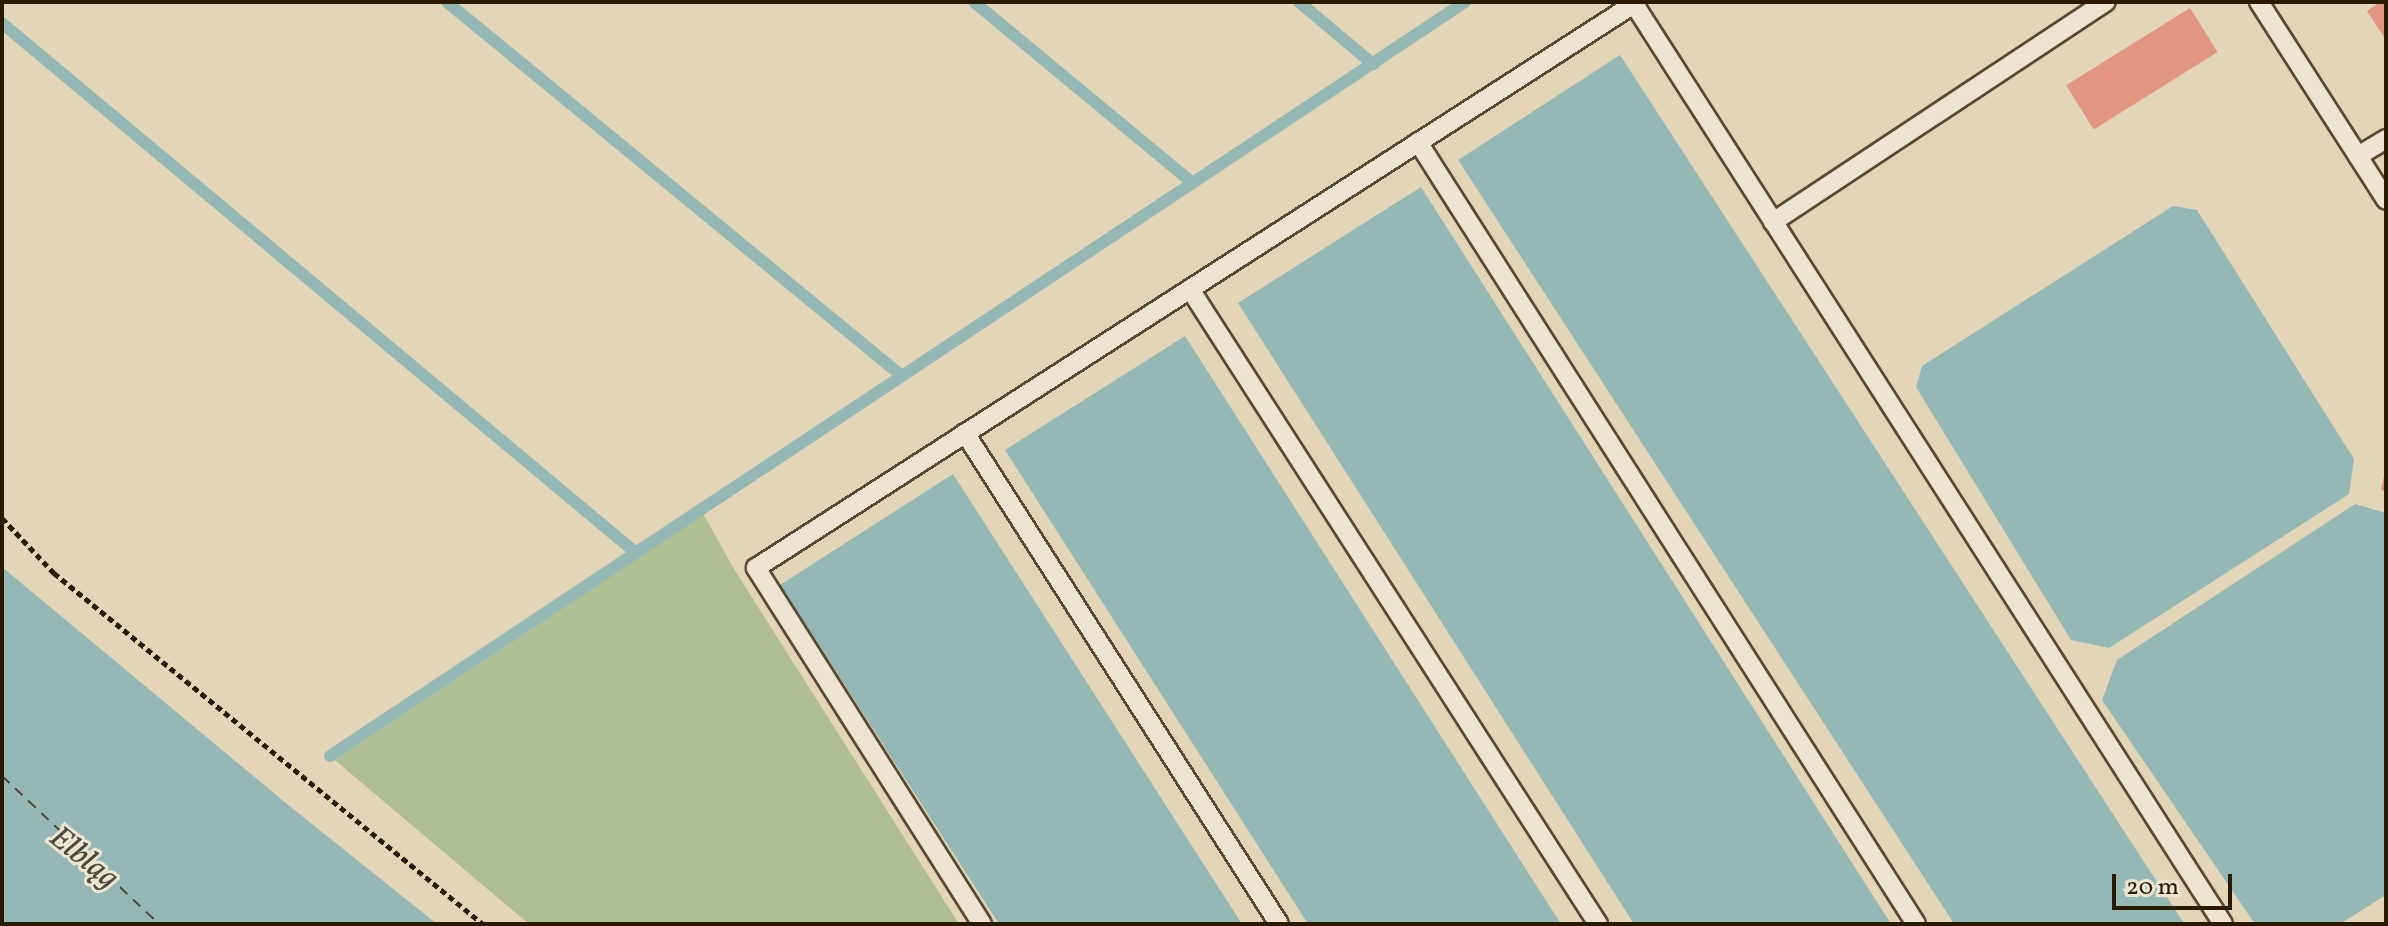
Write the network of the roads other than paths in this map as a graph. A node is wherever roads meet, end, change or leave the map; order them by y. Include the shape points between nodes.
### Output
1 (2106, 2) edge
2 (2259, 2) edge
3 (1635, 3) edge
4 (2386, 139) edge
5 (1418, 142) junction
6 (2358, 156) junction
7 (2386, 200) edge
8 (1773, 222) junction
9 (1190, 289) junction
10 (965, 433) junction
11 (982, 924) edge
12 (1279, 924) edge
13 (1598, 924) edge
14 (1916, 924) edge
15 (2223, 924) edge

1 - 8 lane
2 - 6 lane
3 - 5 lane
3 - 8 lane
4 - 6 lane
5 - 9 lane
5 - 14 lane
6 - 7 lane
8 - 15 lane
9 - 10 lane
9 - 13 lane
10 - 11 lane via 756,568
10 - 12 lane

